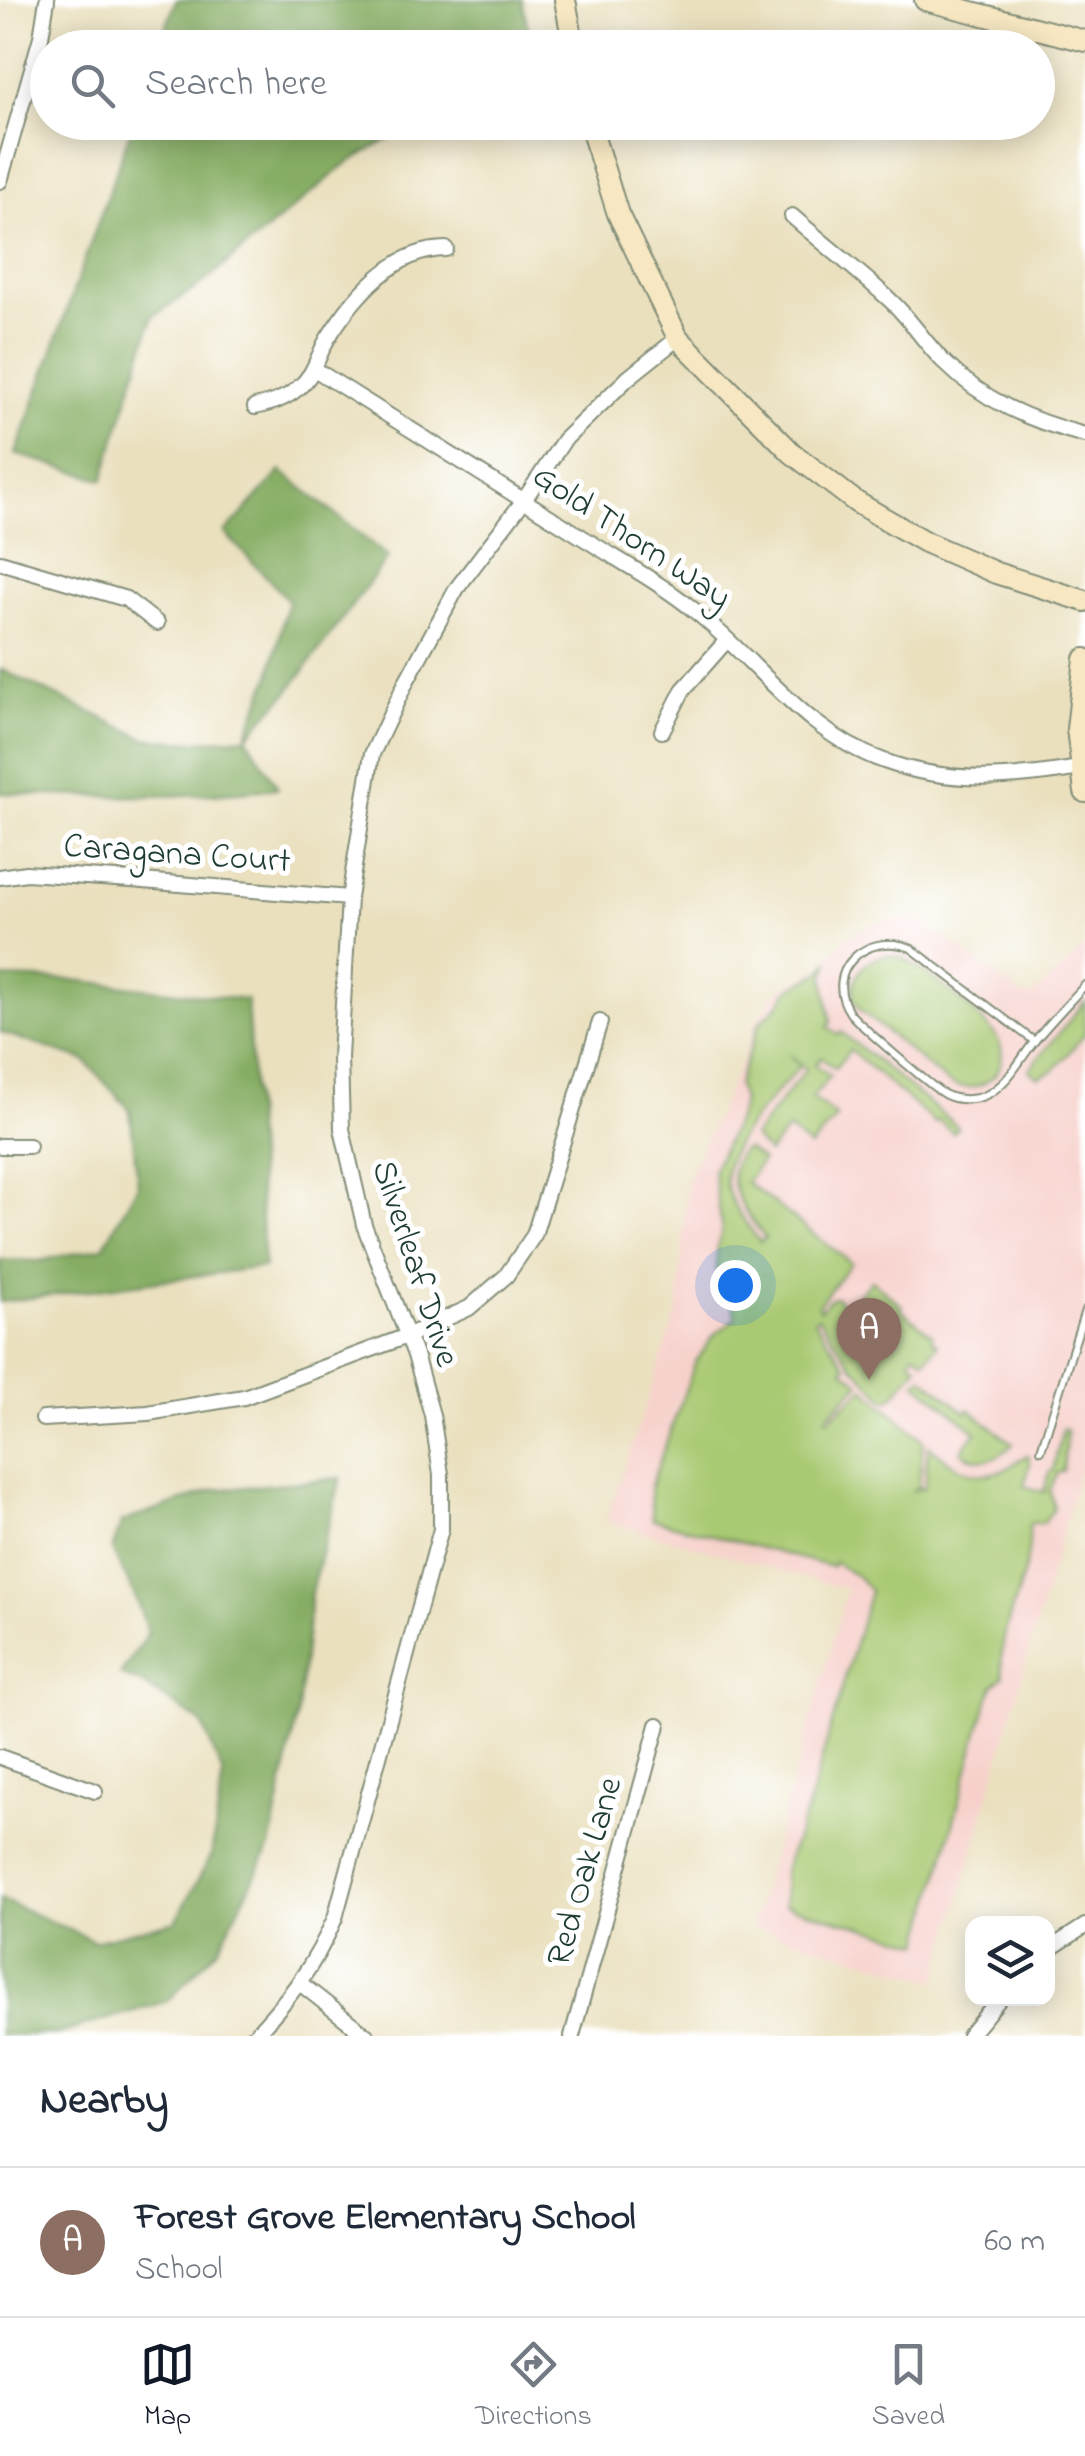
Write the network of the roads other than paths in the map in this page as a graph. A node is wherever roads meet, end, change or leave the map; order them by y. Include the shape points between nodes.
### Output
1 (47, 0) edge
2 (565, 0) edge
3 (925, 0) edge
4 (42, 30) edge
5 (571, 30) edge
6 (1039, 30) edge
7 (1055, 34) edge
8 (1085, 42) edge
9 (30, 76) edge
10 (595, 140) edge
11 (0, 181) edge
12 (792, 216) dead end
13 (446, 249) dead end
14 (678, 338) junction
15 (316, 370) junction
16 (255, 407) dead end
17 (1085, 435) edge
18 (524, 500) junction
19 (0, 562) edge
20 (1085, 601) edge
21 (156, 623) dead end
22 (727, 640) junction
23 (1085, 659) edge
24 (662, 732) dead end
25 (1080, 768) junction
26 (1085, 792) edge
27 (0, 877) edge
28 (349, 898) junction
29 (1085, 984) edge
30 (600, 1022) dead end
31 (1034, 1042) junction
32 (0, 1146) edge
33 (29, 1146) dead end
34 (1085, 1310) edge
35 (407, 1336) junction
36 (44, 1418) dead end
37 (1041, 1450) dead end
38 (658, 1725) dead end
39 (0, 1758) edge
40 (95, 1791) dead end
41 (1085, 1926) edge
42 (1055, 1945) edge
43 (301, 1984) junction
44 (993, 2006) edge
45 (254, 2036) edge
46 (367, 2036) edge
47 (572, 2036) edge
48 (969, 2036) edge

1 - 4 street
2 - 5 street
3 - 6 street
7 - 8 street
9 - 11 street
10 - 14 street via 618,214
12 - 17 street via 894,304 974,388 1042,424
13 - 15 street via 425,249 398,261 357,299 326,340
14 - 18 street, Silverleaf Drive via 564,440
14 - 20 street via 792,453 856,502 950,554
15 - 16 street via 280,401
15 - 18 street, Gold Thorn Way
18 - 22 street, Gold Thorn Way via 673,595
18 - 28 street, Silverleaf Drive via 457,588 372,754
19 - 21 street via 126,599
22 - 24 street via 683,690
22 - 25 street, Gold Thorn Way via 828,734 888,763 996,779
23 - 25 street
25 - 26 street
27 - 28 street, Caragana Court
28 - 35 street, Silverleaf Drive via 342,1129 364,1225
29 - 31 lane
30 - 35 street via 534,1235 494,1288 469,1308
31 - 31 lane via 896,942 868,946 847,968 842,984 850,1014 941,1093 964,1099 992,1092
32 - 33 street
34 - 37 lane
35 - 36 street via 244,1397
35 - 43 street, Silverleaf Drive via 437,1440 441,1529 346,1884
38 - 47 street, Red Oak Lane
39 - 40 street
41 - 42 street
43 - 45 street, Silverleaf Drive
43 - 46 street
44 - 48 street

